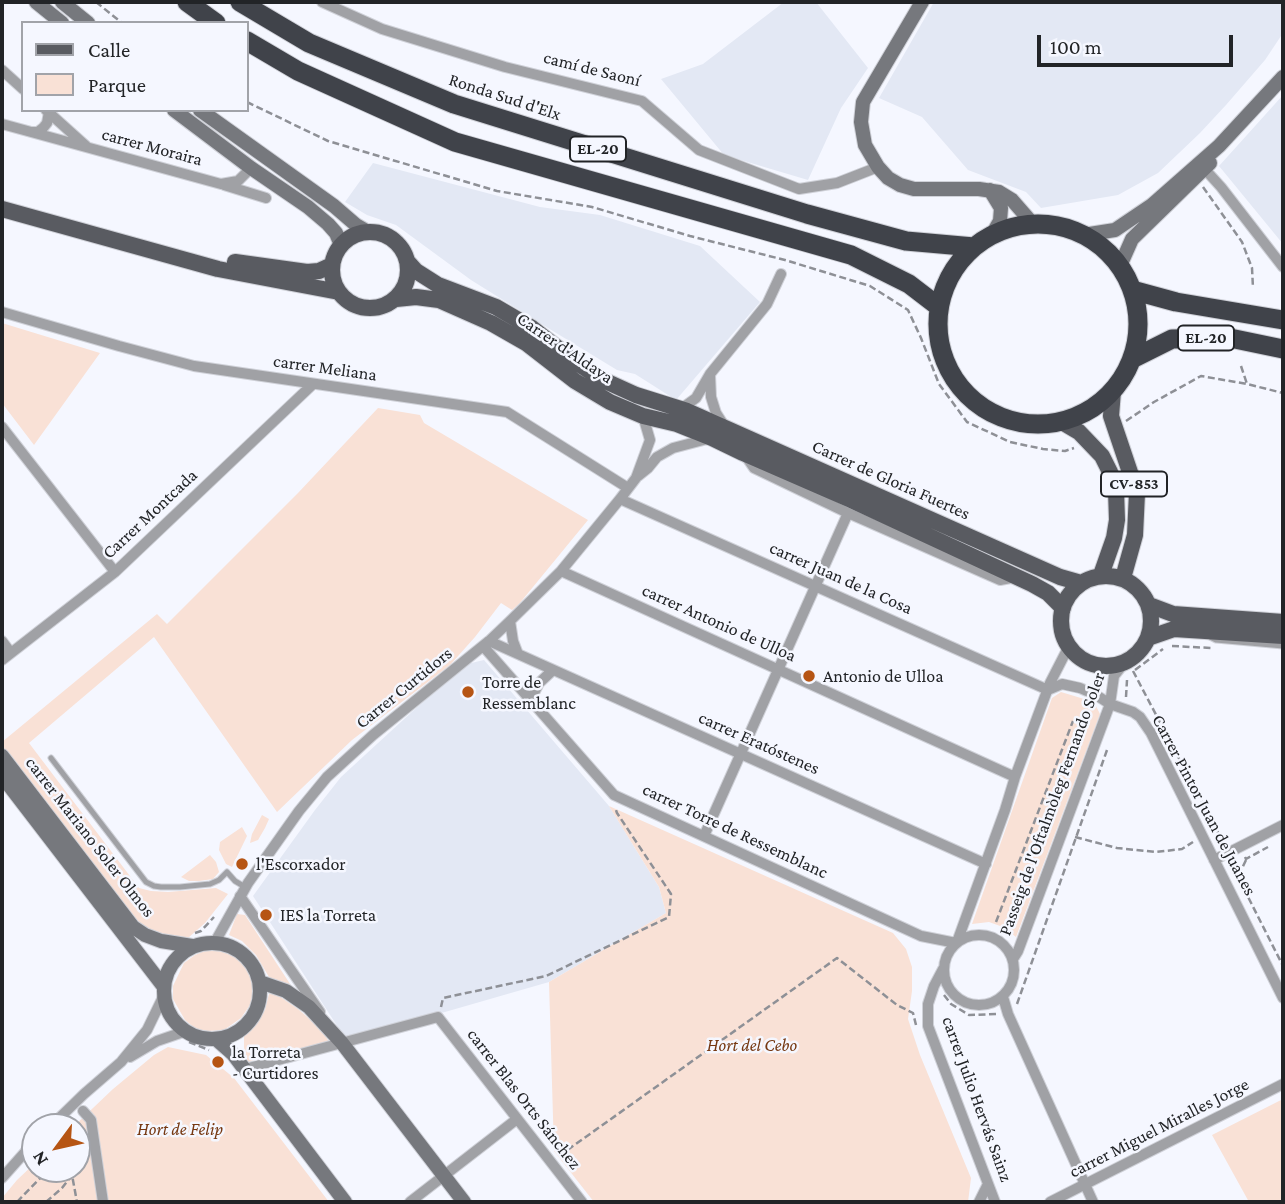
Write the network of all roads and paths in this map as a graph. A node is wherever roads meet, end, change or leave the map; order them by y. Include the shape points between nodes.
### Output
1 (36, 2) edge
2 (62, 2) edge
3 (96, 2) edge
4 (187, 2) edge
5 (240, 2) edge
6 (322, 2) edge
7 (922, 2) edge
8 (60, 21) edge
9 (86, 21) edge
10 (120, 21) edge
11 (213, 21) edge
12 (248, 42) edge
13 (2, 70) edge
14 (1283, 77) edge
15 (21, 87) edge
16 (48, 112) edge
17 (49, 112) edge
18 (177, 112) edge
19 (203, 112) edge
20 (2, 124) edge
21 (32, 132) junction
22 (88, 148) junction
23 (251, 167) junction
24 (878, 167) junction
25 (1200, 170) junction
26 (221, 184) junction
27 (990, 190) junction
28 (266, 198) dead end
29 (2, 199) edge
30 (2, 209) edge
31 (1033, 224) junction
32 (368, 232) junction
33 (993, 233) junction
34 (1083, 235) junction
35 (341, 245) junction
36 (974, 247) junction
37 (408, 261) junction
38 (332, 265) junction
39 (1119, 266) junction
40 (1283, 267) edge
41 (781, 274) dead end
42 (1254, 288) dead end
43 (1132, 290) junction
44 (339, 292) junction
45 (396, 299) junction
46 (939, 307) junction
47 (2, 312) edge
48 (1283, 320) edge
49 (1283, 349) edge
50 (1132, 359) junction
51 (1241, 366) dead end
52 (710, 374) junction
53 (313, 383) junction
54 (1247, 384) dead end
55 (1113, 391) junction
56 (684, 410) junction
57 (643, 416) junction
58 (1062, 422) junction
59 (2, 427) edge
60 (725, 427) junction
61 (712, 438) junction
62 (743, 453) junction
63 (636, 478) junction
64 (628, 488) junction
65 (620, 499) junction
66 (848, 513) junction
67 (561, 571) junction
68 (115, 572) junction
69 (1101, 575) junction
70 (1017, 577) junction
71 (1123, 578) junction
72 (1081, 583) junction
73 (816, 586) junction
74 (1149, 606) junction
75 (1063, 608) junction
76 (510, 621) junction
77 (1283, 622) edge
78 (1198, 631) junction
79 (1283, 636) edge
80 (1148, 638) junction
81 (2, 641) edge
82 (486, 644) junction
83 (1069, 646) junction
84 (1283, 646) edge
85 (1211, 648) dead end
86 (518, 654) junction
87 (6, 656) edge
88 (1130, 666) junction
89 (553, 670) junction
90 (778, 670) junction
91 (1048, 690) junction
92 (533, 702) junction
93 (1110, 704) junction
94 (1122, 707) junction
95 (1073, 720) dead end
96 (1107, 748) dead end
97 (740, 754) junction
98 (2, 756) edge
99 (51, 758) dead end
100 (2, 776) edge
101 (1015, 777) junction
102 (614, 795) junction
103 (1283, 825) edge
104 (704, 836) junction
105 (1202, 836) junction
106 (1075, 838) junction
107 (1274, 844) dead end
108 (1241, 846) junction
109 (1246, 859) junction
110 (1214, 860) junction
111 (986, 864) junction
112 (243, 891) junction
113 (220, 911) dead end
114 (996, 922) dead end
115 (190, 941) junction
116 (215, 942) junction
117 (956, 943) junction
118 (1013, 959) junction
119 (1283, 966) edge
120 (943, 969) junction
121 (260, 982) junction
122 (164, 991) junction
123 (1003, 997) junction
124 (1283, 998) edge
125 (939, 1001) dead end
126 (1007, 1014) junction
127 (438, 1017) junction
128 (928, 1026) junction
129 (186, 1031) junction
130 (216, 1039) junction
131 (342, 1043) junction
132 (121, 1062) junction
133 (245, 1069) junction
134 (1283, 1084) edge
135 (83, 1111) dead end
136 (64, 1113) edge
137 (517, 1119) junction
138 (21, 1157) edge
139 (551, 1162) junction
140 (444, 1176) junction
141 (2, 1178) edge
142 (36, 1183) edge
143 (66, 1183) edge
144 (73, 1183) edge
145 (988, 1184) junction
146 (1085, 1185) junction
147 (18, 1202) edge
148 (46, 1202) edge
149 (77, 1202) edge
150 (103, 1202) edge
151 (345, 1202) edge
152 (410, 1202) edge
153 (464, 1202) edge
154 (582, 1202) edge
155 (979, 1202) edge
156 (995, 1202) edge
157 (1050, 1202) edge
158 (1093, 1202) edge

1 - 8 main road
2 - 9 main road
3 - 10 path
4 - 11 highway
5 - 36 highway, Ronda Sud d'Elx / EL-20 via 309,43 454,104 832,221 906,241
6 - 24 street, camí de Saoní via 382,29 642,102 699,150 799,189 837,183
7 - 24 main road via 863,102 865,145
12 - 46 highway, EL-20 via 298,71 455,142 851,255 909,284
13 - 15 street
14 - 25 main road
16 - 21 street via 47,123
17 - 22 street
18 - 23 main road
19 - 32 main road
20 - 21 street, carrer Moraira
21 - 22 street, carrer Moraira
22 - 26 street, carrer Moraira
23 - 26 street, carrer Moraira via 238,181
23 - 35 main road via 328,224
24 - 27 main road via 888,178 914,189
25 - 34 main road via 1115,230
25 - 39 main road via 1132,239
25 - 40 street
25 - 42 path via 1242,242
26 - 28 street, carrer Moraira
27 - 31 main road via 1012,200
27 - 33 main road via 1000,208 1000,221
29 - 38 main road via 242,263 307,272
30 - 44 main road via 218,269
31 - 33 highway
31 - 34 highway via 1059,226
32 - 35 main road
32 - 37 main road via 388,236
33 - 36 highway
34 - 39 highway
35 - 38 main road
36 - 46 highway via 951,274
37 - 45 main road via 407,281
37 - 56 main road, Carrer d'Aldaya via 438,285 496,307 532,328 603,380
38 - 44 main road
39 - 43 highway
41 - 52 street via 767,303
43 - 48 highway, EL-20
43 - 50 highway via 1138,336
44 - 45 main road via 366,309
45 - 57 main road, Carrer d'Aldaya via 439,300 491,323 526,342 575,381
46 - 58 highway via 939,340 949,371 969,397 997,416 1029,425
47 - 53 street, carrer Meliana via 194,366
49 - 50 highway, EL-20 via 1230,338 1172,339
50 - 55 highway
51 - 54 path
52 - 56 street
52 - 60 street via 711,397
53 - 64 street, carrer Meliana via 507,412
53 - 68 street, Carrer Montcada
55 - 58 highway via 1090,411
55 - 71 main road, CV-853 via 1111,416 1137,493 1135,536
56 - 60 main road, Carrer de Gloria Fuertes
57 - 61 main road, Carrer d'Aldaya
57 - 63 street, Carrer Curtidors via 650,440
58 - 69 main road via 1102,456 1116,490 1114,538
59 - 68 street
60 - 72 main road, Carrer de Gloria Fuertes
61 - 62 main road, Carrer de Gloria Fuertes
61 - 63 street, Carrer Curtidors via 669,450
62 - 66 street, Carrer de Gloria Fuertes via 754,468
62 - 70 main road, Carrer de Gloria Fuertes
63 - 64 street, Carrer Curtidors
64 - 65 street, Carrer Curtidors
65 - 67 street, Carrer Curtidors
65 - 73 street, carrer Juan de la Cosa
66 - 70 street, Carrer de Gloria Fuertes via 1000,580
66 - 73 street
67 - 76 street, Carrer Curtidors
67 - 90 street, carrer Antonio de Ulloa
68 - 87 street, Carrer Montcada
69 - 71 main road
69 - 72 main road
70 - 75 main road, Carrer de Gloria Fuertes via 1048,593
71 - 74 main road via 1139,589
72 - 75 main road
73 - 90 street
73 - 91 street, carrer Juan de la Cosa
74 - 77 main road via 1173,614
74 - 80 main road
75 - 83 main road via 1063,635
76 - 82 street, Carrer Curtidors
76 - 86 street
78 - 79 main road
78 - 80 main road via 1174,629
78 - 84 lane via 1216,640
80 - 88 main road
81 - 87 street
82 - 86 street, carrer Eratóstenes
82 - 92 street, carrer Torre de Ressemblanc
82 - 112 street, Carrer Curtidors via 327,777
83 - 88 main road via 1095,665
83 - 91 street
85 - 88 path via 1168,646
86 - 89 street, carrer Eratóstenes
88 - 93 street, Passeig de l'Oftalmòleg Fernando Soler via 1114,676
88 - 94 path
88 - 108 path via 1222,840 1235,837
89 - 92 street via 539,683
89 - 97 street, carrer Eratóstenes
90 - 97 street
90 - 101 street, carrer Antonio de Ulloa
91 - 93 street, Carrer Pintor Juan de Juanes via 1062,684
91 - 101 street
92 - 102 street, carrer Torre de Ressemblanc
93 - 94 street, Carrer Pintor Juan de Juanes
93 - 118 street, Passeig de l'Oftalmòleg Fernando Soler
94 - 105 street, Carrer Pintor Juan de Juanes via 1140,717 1150,733
95 - 114 path
96 - 106 path
97 - 104 street
97 - 111 street, carrer Eratóstenes
98 - 115 main road, carrer Mariano Soler Olmos via 133,927 161,942
99 - 112 lane via 146,882 161,887 210,884 227,872
100 - 122 main road, carrer Mariano Soler Olmos
101 - 111 street
102 - 104 street, carrer Torre de Ressemblanc
102 - 127 path via 617,814 671,894 669,917 546,976 443,998
103 - 108 street
104 - 117 street, carrer Torre de Ressemblanc via 921,936
105 - 106 path via 1182,849 1156,852
105 - 110 street, Carrer Pintor Juan de Juanes
106 - 126 path via 1021,991 1019,1013
107 - 109 path
108 - 109 path
108 - 110 street
109 - 119 path via 1238,877
110 - 124 street, Carrer Pintor Juan de Juanes
111 - 117 street
112 - 116 street, Carrer Curtidors
112 - 131 street
113 - 115 path
115 - 116 main road
115 - 122 main road via 169,969
116 - 121 main road via 243,953
117 - 118 street via 974,935 989,936 1004,945
117 - 120 street
118 - 123 street via 1013,982
120 - 123 street via 954,996 969,1005 992,1004
120 - 128 street, carrer Julio Hervás Sainz via 928,1004
121 - 130 main road via 255,1015 244,1028
121 - 131 main road via 286,991 309,1007
122 - 129 main road via 171,1016
122 - 132 street via 146,1030
123 - 126 street
125 - 126 path via 941,991 968,1015
126 - 146 street
127 - 131 street
127 - 137 street, carrer Blas Orts Sánchez
128 - 139 path via 916,1028 913,1013 837,958
128 - 145 street, carrer Julio Hervás Sainz
129 - 130 main road
129 - 132 street
130 - 133 main road
131 - 133 street
131 - 140 main road
132 - 136 street
133 - 151 main road
134 - 146 street, carrer Miguel Miralles Jorge
135 - 150 street via 91,1120
137 - 139 street, carrer Blas Orts Sánchez
137 - 140 street
138 - 141 street
139 - 154 street, carrer Blas Orts Sánchez
140 - 152 street
140 - 153 main road
142 - 147 path
143 - 148 path
144 - 149 path
145 - 155 street
145 - 156 street, carrer Julio Hervás Sainz
146 - 157 street, carrer Miguel Miralles Jorge
146 - 158 street

